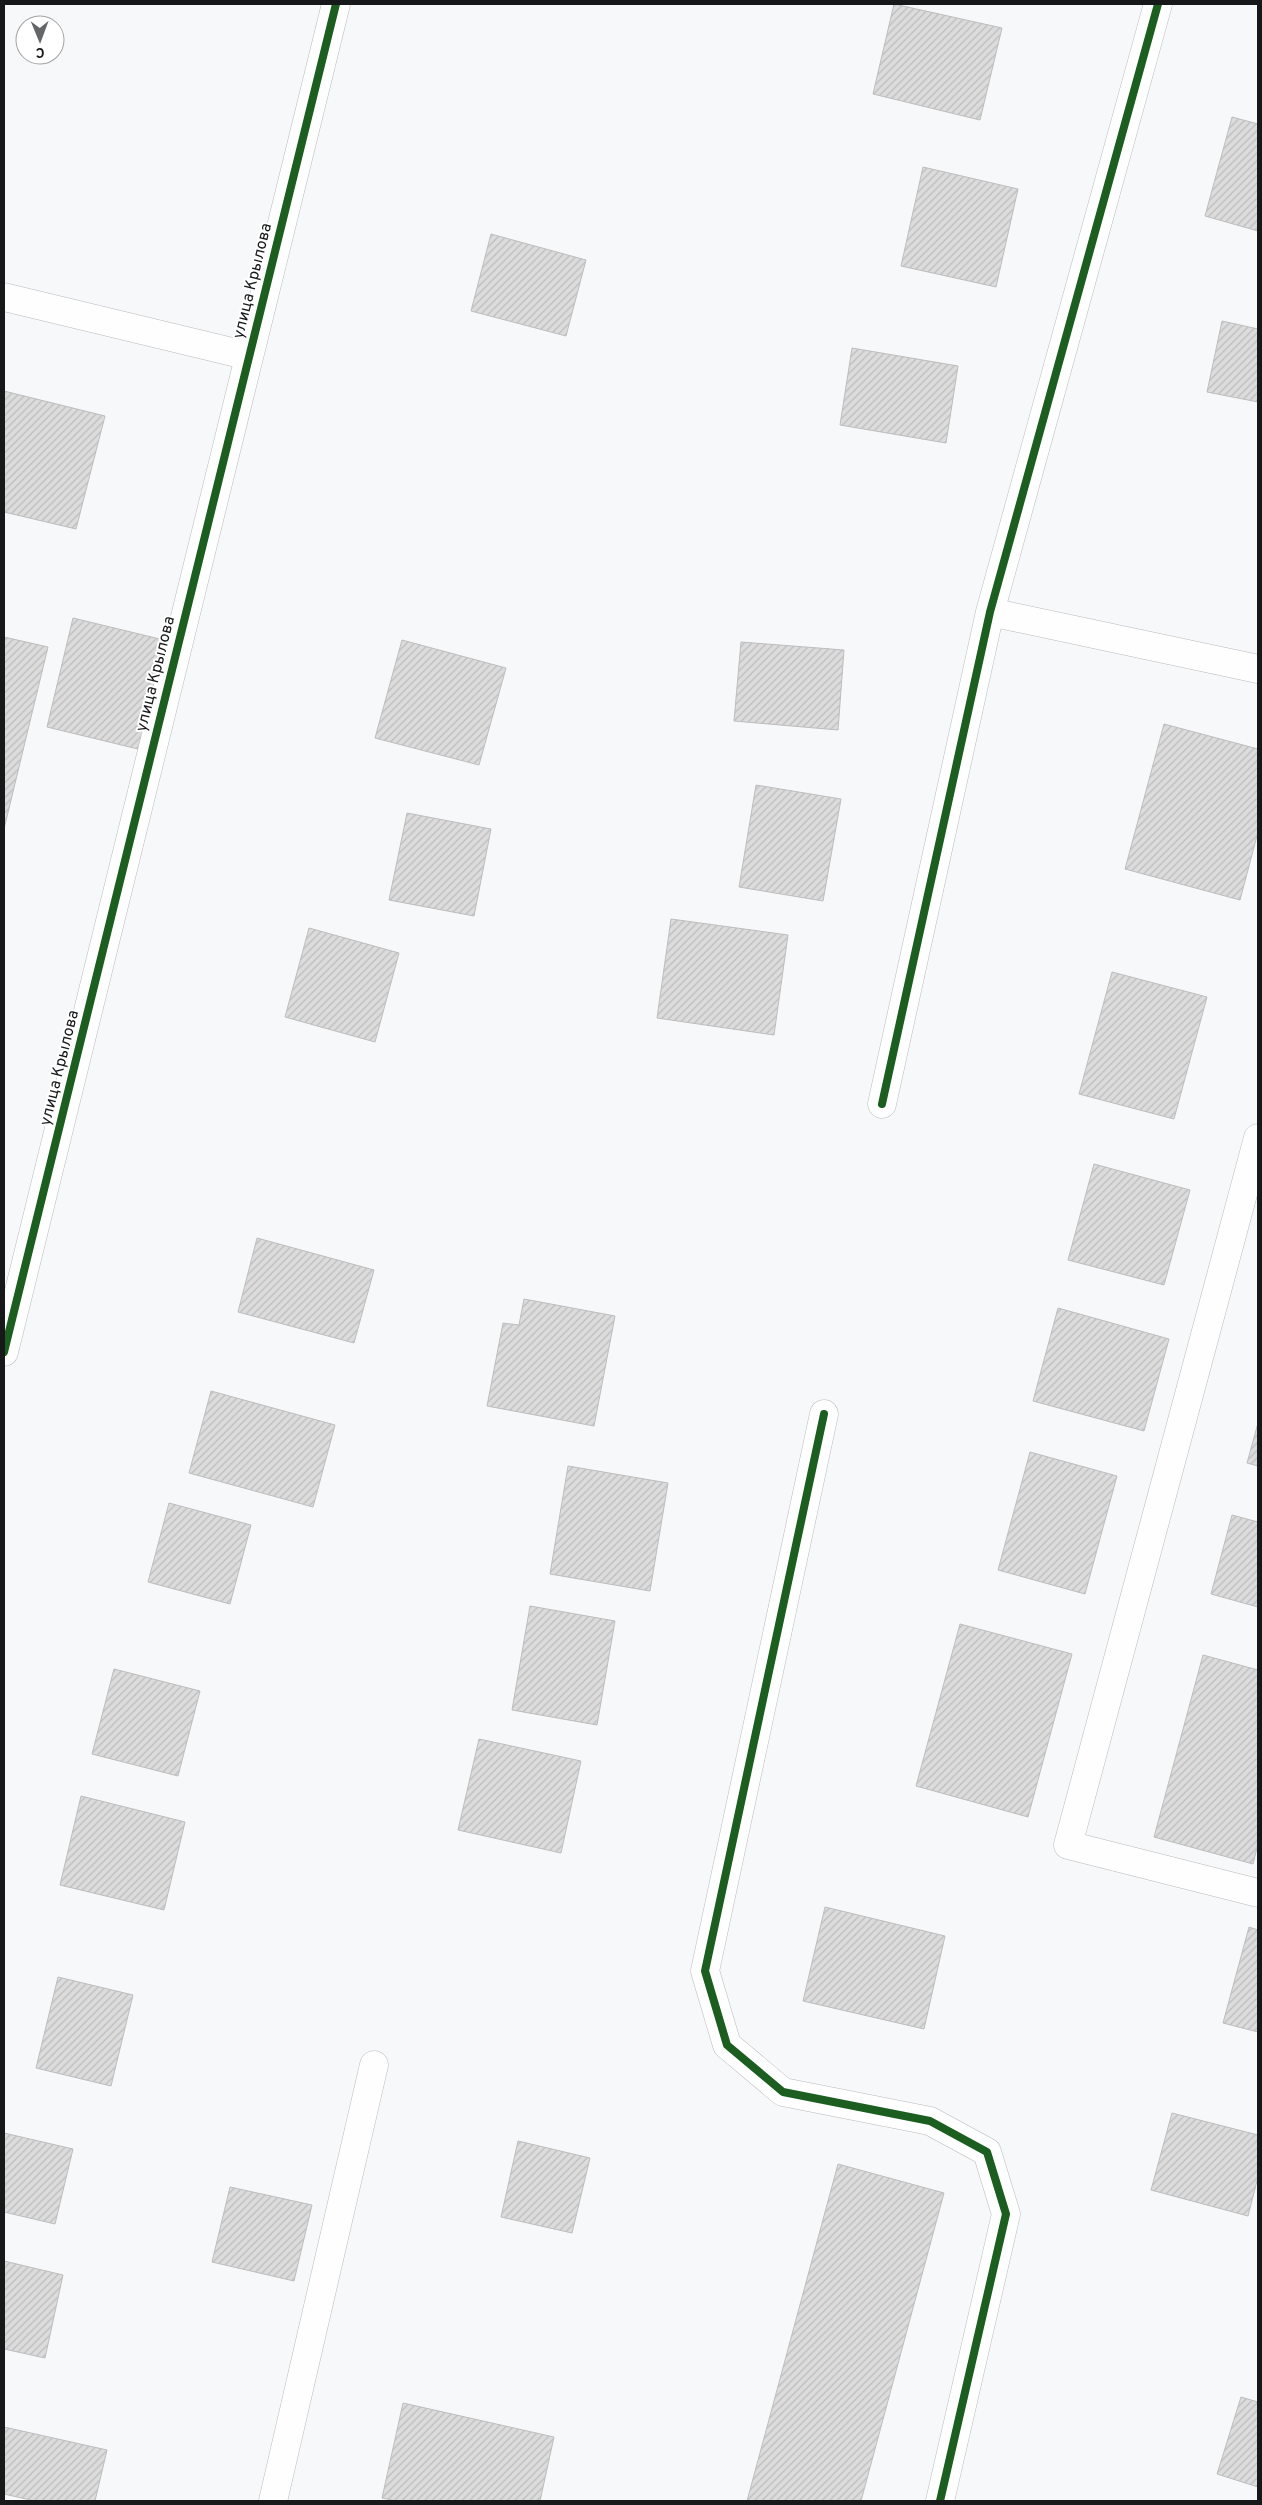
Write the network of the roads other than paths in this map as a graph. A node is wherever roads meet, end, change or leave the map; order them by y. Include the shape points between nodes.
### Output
1 (336, 4) edge
2 (1158, 4) edge
3 (4, 297) edge
4 (249, 356) junction
5 (990, 612) junction
6 (1258, 669) edge
7 (882, 1104) dead end
8 (1258, 1138) edge
9 (4, 1352) edge
10 (824, 1414) dead end
11 (1258, 1893) edge
12 (374, 2065) dead end
13 (273, 2501) edge
14 (940, 2501) edge

1 - 4 street, улица Крылова
2 - 5 street
3 - 4 street
4 - 9 street, улица Крылова
5 - 6 street
5 - 7 street
8 - 11 street via 1068,1845
10 - 14 street via 705,1971 727,2045 783,2092 930,2121 986,2152 1006,2214
12 - 13 street

